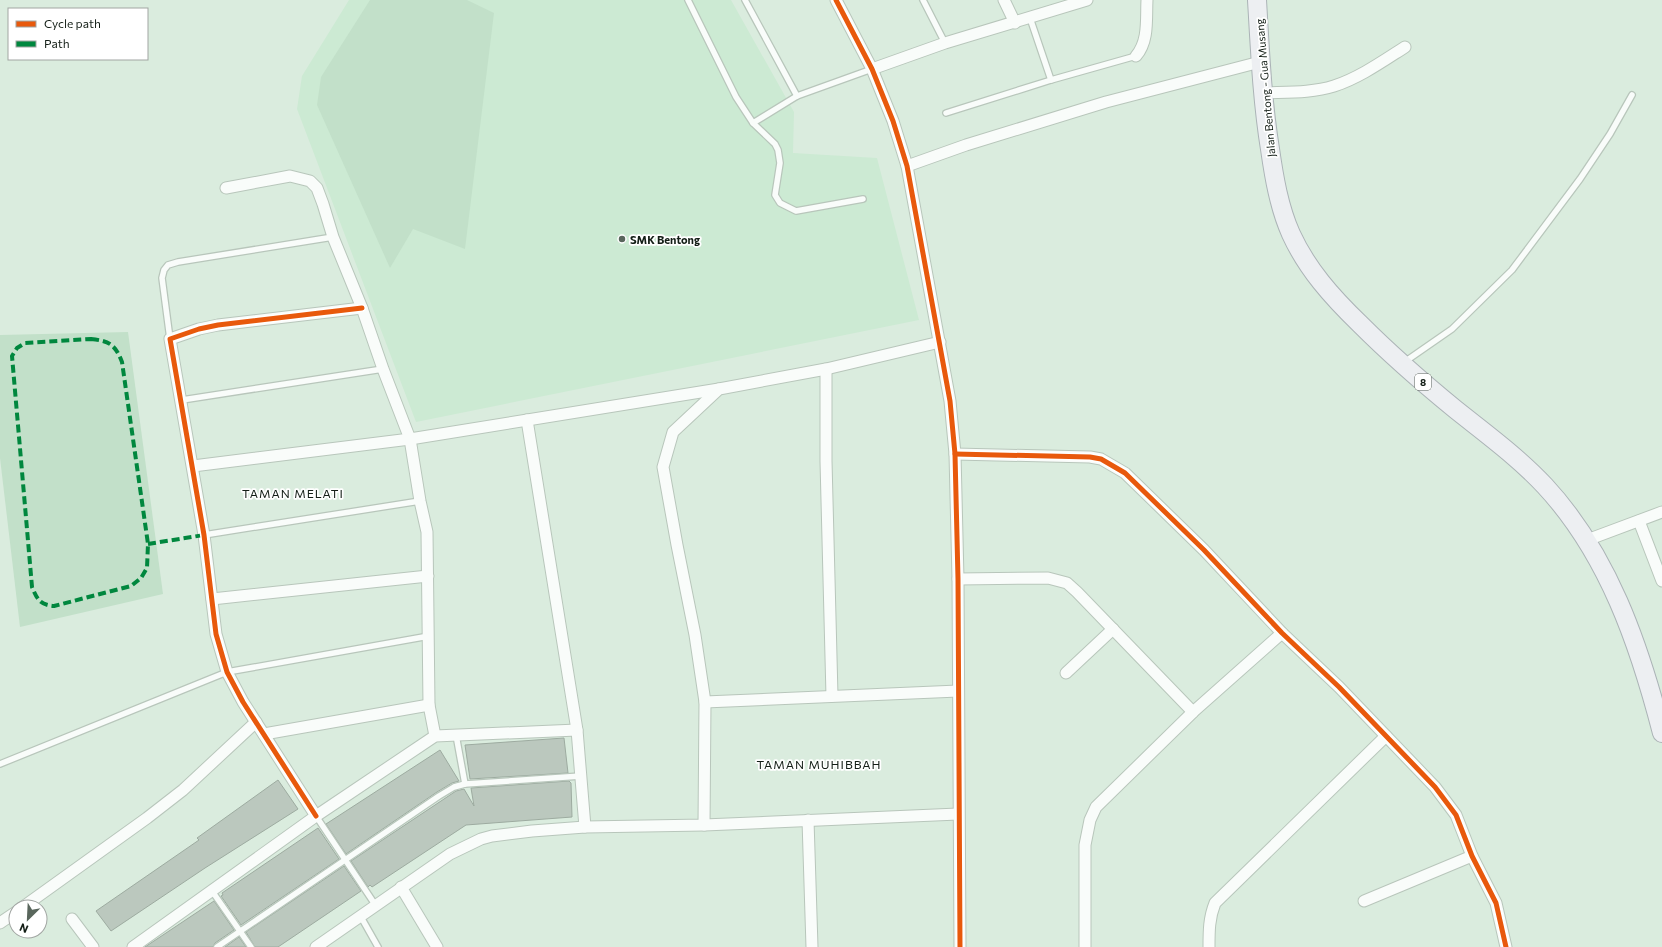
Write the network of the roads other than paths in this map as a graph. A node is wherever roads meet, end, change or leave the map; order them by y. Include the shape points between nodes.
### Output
1 (688, 0) edge
2 (745, 0) edge
3 (836, 0) edge
4 (923, 0) edge
5 (1004, 0) edge
6 (1087, 0) edge
7 (1147, 0) edge
8 (1257, 0) edge
9 (1030, 18) junction
10 (1015, 23) junction
11 (945, 43) junction
12 (1405, 47) dead end
13 (1136, 56) joint
14 (1260, 62) junction
15 (872, 69) junction
16 (1051, 80) junction
17 (1263, 93) junction
18 (1632, 95) dead end
19 (797, 96) junction
20 (946, 113) dead end
21 (753, 123) junction
22 (907, 166) junction
23 (226, 188) dead end
24 (863, 199) dead end
25 (333, 237) junction
26 (362, 308) junction
27 (170, 339) junction
28 (940, 342) junction
29 (1402, 364) junction
30 (383, 369) junction
31 (826, 369) junction
32 (719, 389) junction
33 (182, 400) junction
34 (527, 420) junction
35 (410, 439) junction
36 (955, 454) junction
37 (193, 466) junction
38 (420, 501) junction
39 (1662, 512) edge
40 (1639, 521) junction
41 (204, 535) junction
42 (1587, 540) junction
43 (428, 576) junction
44 (958, 579) junction
45 (1662, 581) edge
46 (212, 599) junction
47 (1113, 629) junction
48 (1282, 633) junction
49 (429, 636) junction
50 (227, 672) junction
51 (1066, 673) dead end
52 (958, 691) junction
53 (832, 696) junction
54 (705, 702) junction
55 (429, 705) junction
56 (1193, 712) junction
57 (256, 722) junction
58 (577, 730) junction
59 (1662, 733) edge
60 (264, 734) junction
61 (456, 735) junction
62 (435, 736) junction
63 (1386, 736) junction
64 (0, 764) edge
65 (581, 776) junction
66 (465, 784) junction
67 (958, 814) junction
68 (316, 816) junction
69 (808, 820) junction
70 (704, 825) junction
71 (585, 827) junction
72 (1472, 856) junction
73 (346, 860) junction
74 (401, 887) junction
75 (212, 891) junction
76 (34, 899) edge
77 (1364, 901) dead end
78 (376, 906) junction
79 (361, 917) junction
80 (72, 919) dead end
81 (240, 932) junction
82 (324, 945) edge
83 (93, 947) edge
84 (133, 947) edge
85 (217, 947) edge
86 (251, 947) edge
87 (378, 947) edge
88 (437, 947) edge
89 (812, 947) edge
90 (960, 947) edge
91 (1085, 947) edge
92 (1209, 947) edge
93 (1506, 947) edge

1 - 21 lane via 736,97
2 - 19 lane
3 - 15 street
4 - 11 lane
5 - 10 street
6 - 9 street
7 - 13 street via 1145,39
8 - 14 main road, Jalan Bentong - Gua Musang / 8
9 - 10 street
9 - 16 lane
10 - 11 street
11 - 15 street
12 - 17 street via 1334,86 1296,92
13 - 16 lane
14 - 17 main road, Jalan Bentong - Gua Musang / 8
14 - 22 street via 1091,106
15 - 19 lane
15 - 22 street via 893,121
16 - 20 lane
17 - 29 main road, Jalan Bentong - Gua Musang / 8 via 1273,172 1291,233 1321,283
18 - 29 lane via 1580,179 1512,270 1452,329
19 - 21 lane
21 - 24 lane via 778,150 780,163 775,196 780,203 796,211
22 - 28 street
23 - 25 street via 290,176 310,181 317,188
25 - 26 street
25 - 27 lane via 168,265 162,278
26 - 27 street via 218,325
26 - 30 street
27 - 33 street
28 - 31 street
28 - 36 street via 950,401
29 - 42 main road, Jalan Bentong - Gua Musang / 8 via 1520,462 1544,485
30 - 33 lane
30 - 35 street
31 - 32 street
31 - 53 street
32 - 34 street
32 - 54 street via 673,432 663,466
33 - 37 street
34 - 35 street
34 - 58 street
35 - 37 street
35 - 38 street
36 - 44 street
36 - 48 street via 1081,457 1101,459 1111,464 1126,473 1204,550
37 - 41 street
38 - 41 lane
38 - 43 street via 427,532
39 - 40 street
40 - 42 street
40 - 45 street
41 - 46 street
42 - 59 main road, Jalan Bentong - Gua Musang / 8 via 1603,568 1630,631
43 - 46 street
43 - 49 street
44 - 47 street via 1058,580 1067,583
44 - 52 street
46 - 50 street via 216,634
47 - 51 street
47 - 56 street
48 - 56 street
48 - 63 street
49 - 50 lane
49 - 55 street
50 - 57 street
50 - 64 lane
52 - 53 street
52 - 67 street
53 - 54 street
54 - 70 street
55 - 60 street
55 - 62 street
56 - 91 street via 1096,807 1090,820 1085,845
57 - 60 street
57 - 76 street via 177,795
58 - 61 street
58 - 65 street
60 - 68 street
61 - 62 street
61 - 66 lane
62 - 68 street
63 - 72 street via 1448,803 1456,815
63 - 92 street via 1216,903 1210,914
65 - 66 lane
65 - 71 street
66 - 73 lane via 445,792
67 - 69 street
67 - 90 street
68 - 73 lane
68 - 75 street
69 - 70 street
69 - 89 street
70 - 71 street
71 - 74 street via 514,833 481,839 450,854
72 - 77 street
72 - 93 street via 1496,903
73 - 78 lane
73 - 81 lane
74 - 78 street
74 - 88 street
75 - 81 lane
75 - 84 street
78 - 79 street
79 - 82 street
79 - 87 lane
80 - 83 street
81 - 85 lane
81 - 86 lane

